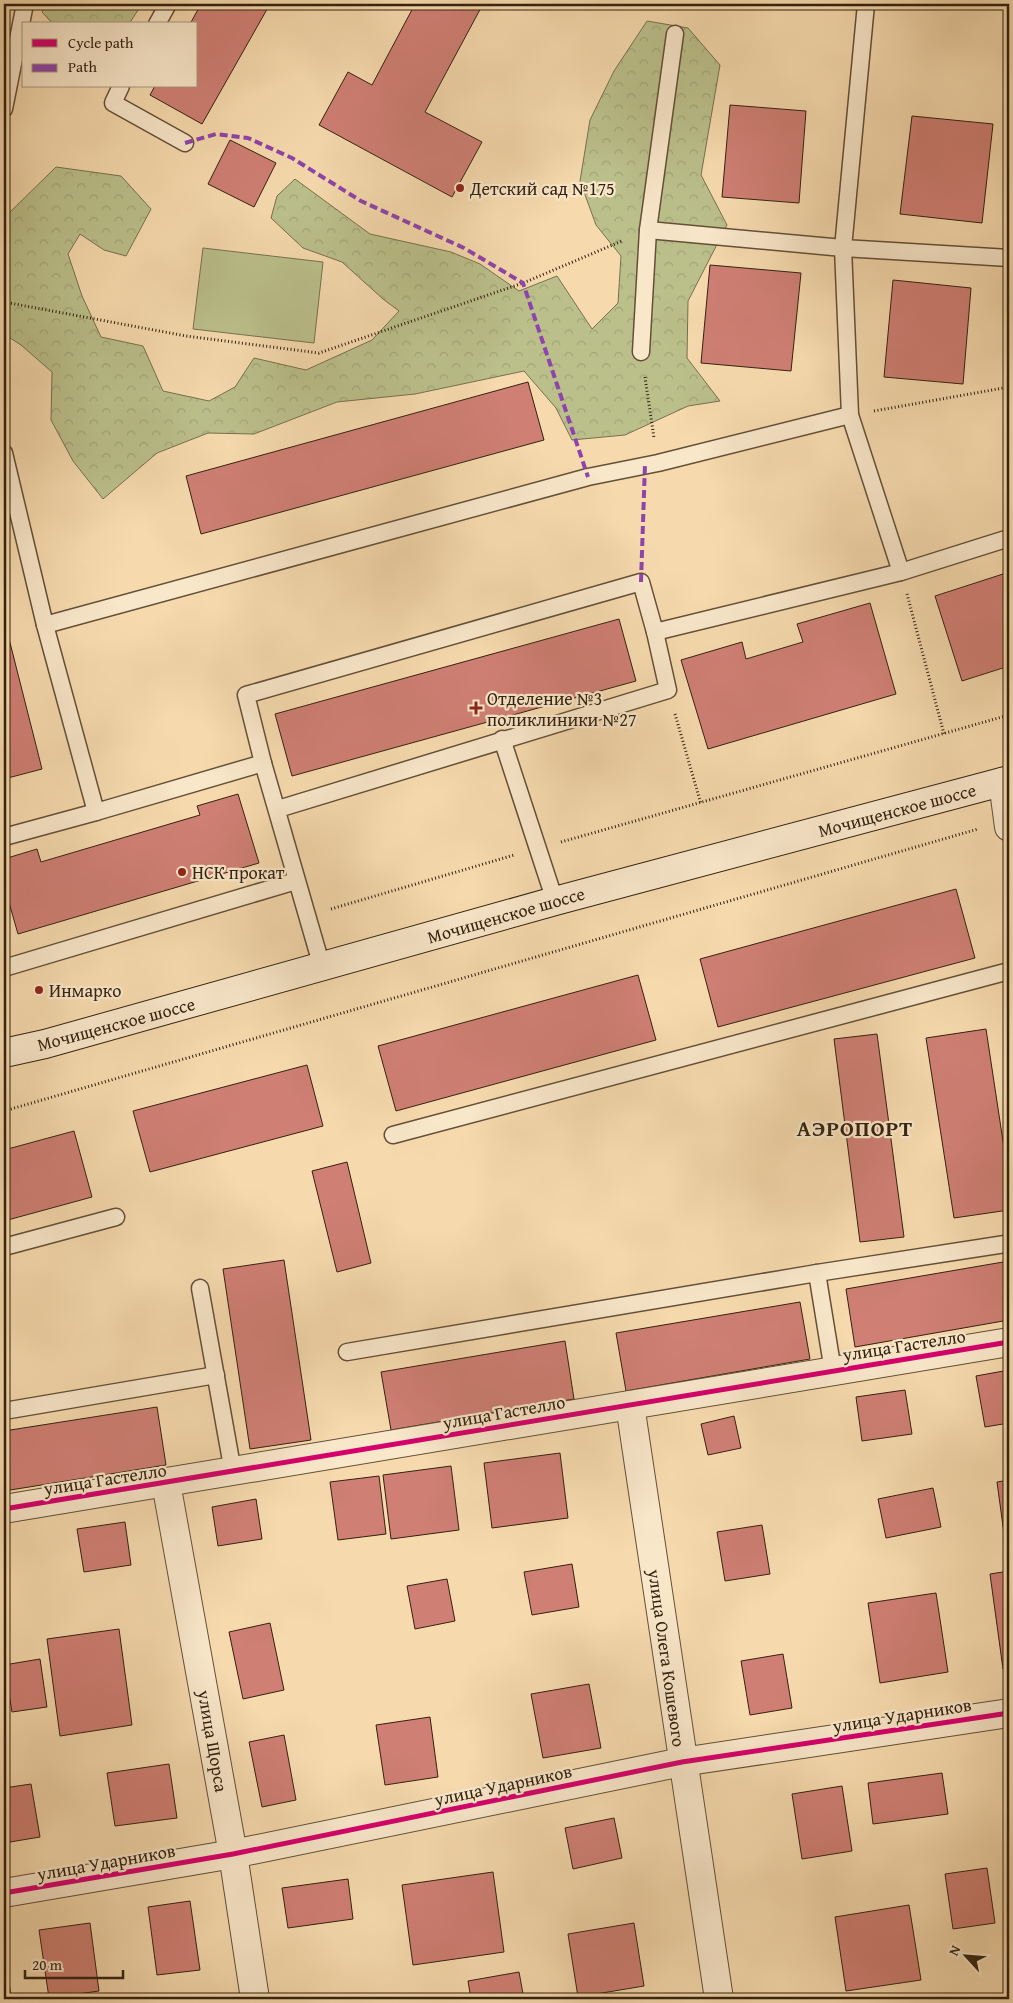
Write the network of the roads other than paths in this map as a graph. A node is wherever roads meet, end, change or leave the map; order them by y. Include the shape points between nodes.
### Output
1 (25, 4) edge
2 (168, 4) edge
3 (866, 4) edge
4 (158, 22) edge
5 (675, 34) dead end
6 (15, 39) edge
7 (115, 88) edge
8 (4, 109) edge
9 (185, 143) dead end
10 (648, 230) junction
11 (843, 248) junction
12 (1009, 258) edge
13 (641, 352) road end
14 (850, 415) junction
15 (4, 453) edge
16 (1009, 538) edge
17 (901, 572) junction
18 (45, 625) junction
19 (655, 632) junction
20 (502, 739) junction
21 (263, 763) junction
22 (1006, 781) edge
23 (278, 809) junction
24 (96, 812) junction
25 (1009, 824) edge
26 (4, 837) edge
27 (296, 881) junction
28 (555, 901) junction
29 (322, 967) junction
30 (4, 968) edge
31 (1009, 971) edge
32 (4, 1048) edge
33 (4, 1052) edge
34 (394, 1135) dead end
35 (116, 1217) dead end
36 (1005, 1244) dead end
37 (4, 1247) edge
38 (817, 1273) junction
39 (200, 1288) dead end
40 (1009, 1342) edge
41 (347, 1352) dead end
42 (833, 1371) junction
43 (216, 1375) junction
44 (630, 1404) junction
45 (4, 1411) edge
46 (233, 1472) junction
47 (166, 1483) junction
48 (4, 1509) edge
49 (1009, 1713) edge
50 (682, 1762) junction
51 (233, 1854) junction
52 (4, 1893) edge
53 (255, 1999) edge
54 (719, 1999) edge

1 - 6 lane
2 - 4 lane
3 - 11 lane
5 - 10 lane
6 - 8 lane
7 - 9 lane via 113,103
10 - 11 lane
10 - 13 lane
11 - 12 lane
11 - 14 lane
14 - 17 lane
14 - 18 lane via 578,480
15 - 18 lane
16 - 17 lane
17 - 19 lane
18 - 24 lane
19 - 20 lane via 668,690
19 - 21 lane via 641,582 246,695
20 - 23 lane
20 - 28 lane
21 - 23 lane
21 - 24 lane
22 - 25 street
22 - 28 street, Мочищенское шоссе
23 - 27 lane
24 - 26 lane
27 - 29 lane
27 - 30 lane
28 - 29 street, Мочищенское шоссе
29 - 33 street, Мочищенское шоссе via 45,1044
31 - 34 lane
32 - 33 lane
35 - 37 lane
36 - 38 lane
38 - 41 lane
38 - 42 lane
39 - 43 lane
40 - 42 street, улица Гастелло
42 - 44 street, улица Гастелло
43 - 45 lane
43 - 46 lane
44 - 46 street, улица Гастелло
44 - 50 street, улица Олега Кошевого
46 - 47 street, улица Гастелло
47 - 48 street, улица Гастелло
47 - 51 street, улица Щорса
49 - 50 street, улица Ударников
50 - 51 street, улица Ударников
50 - 54 street, улица Олега Кошевого
51 - 52 street, улица Ударников
51 - 53 street, улица Щорса

